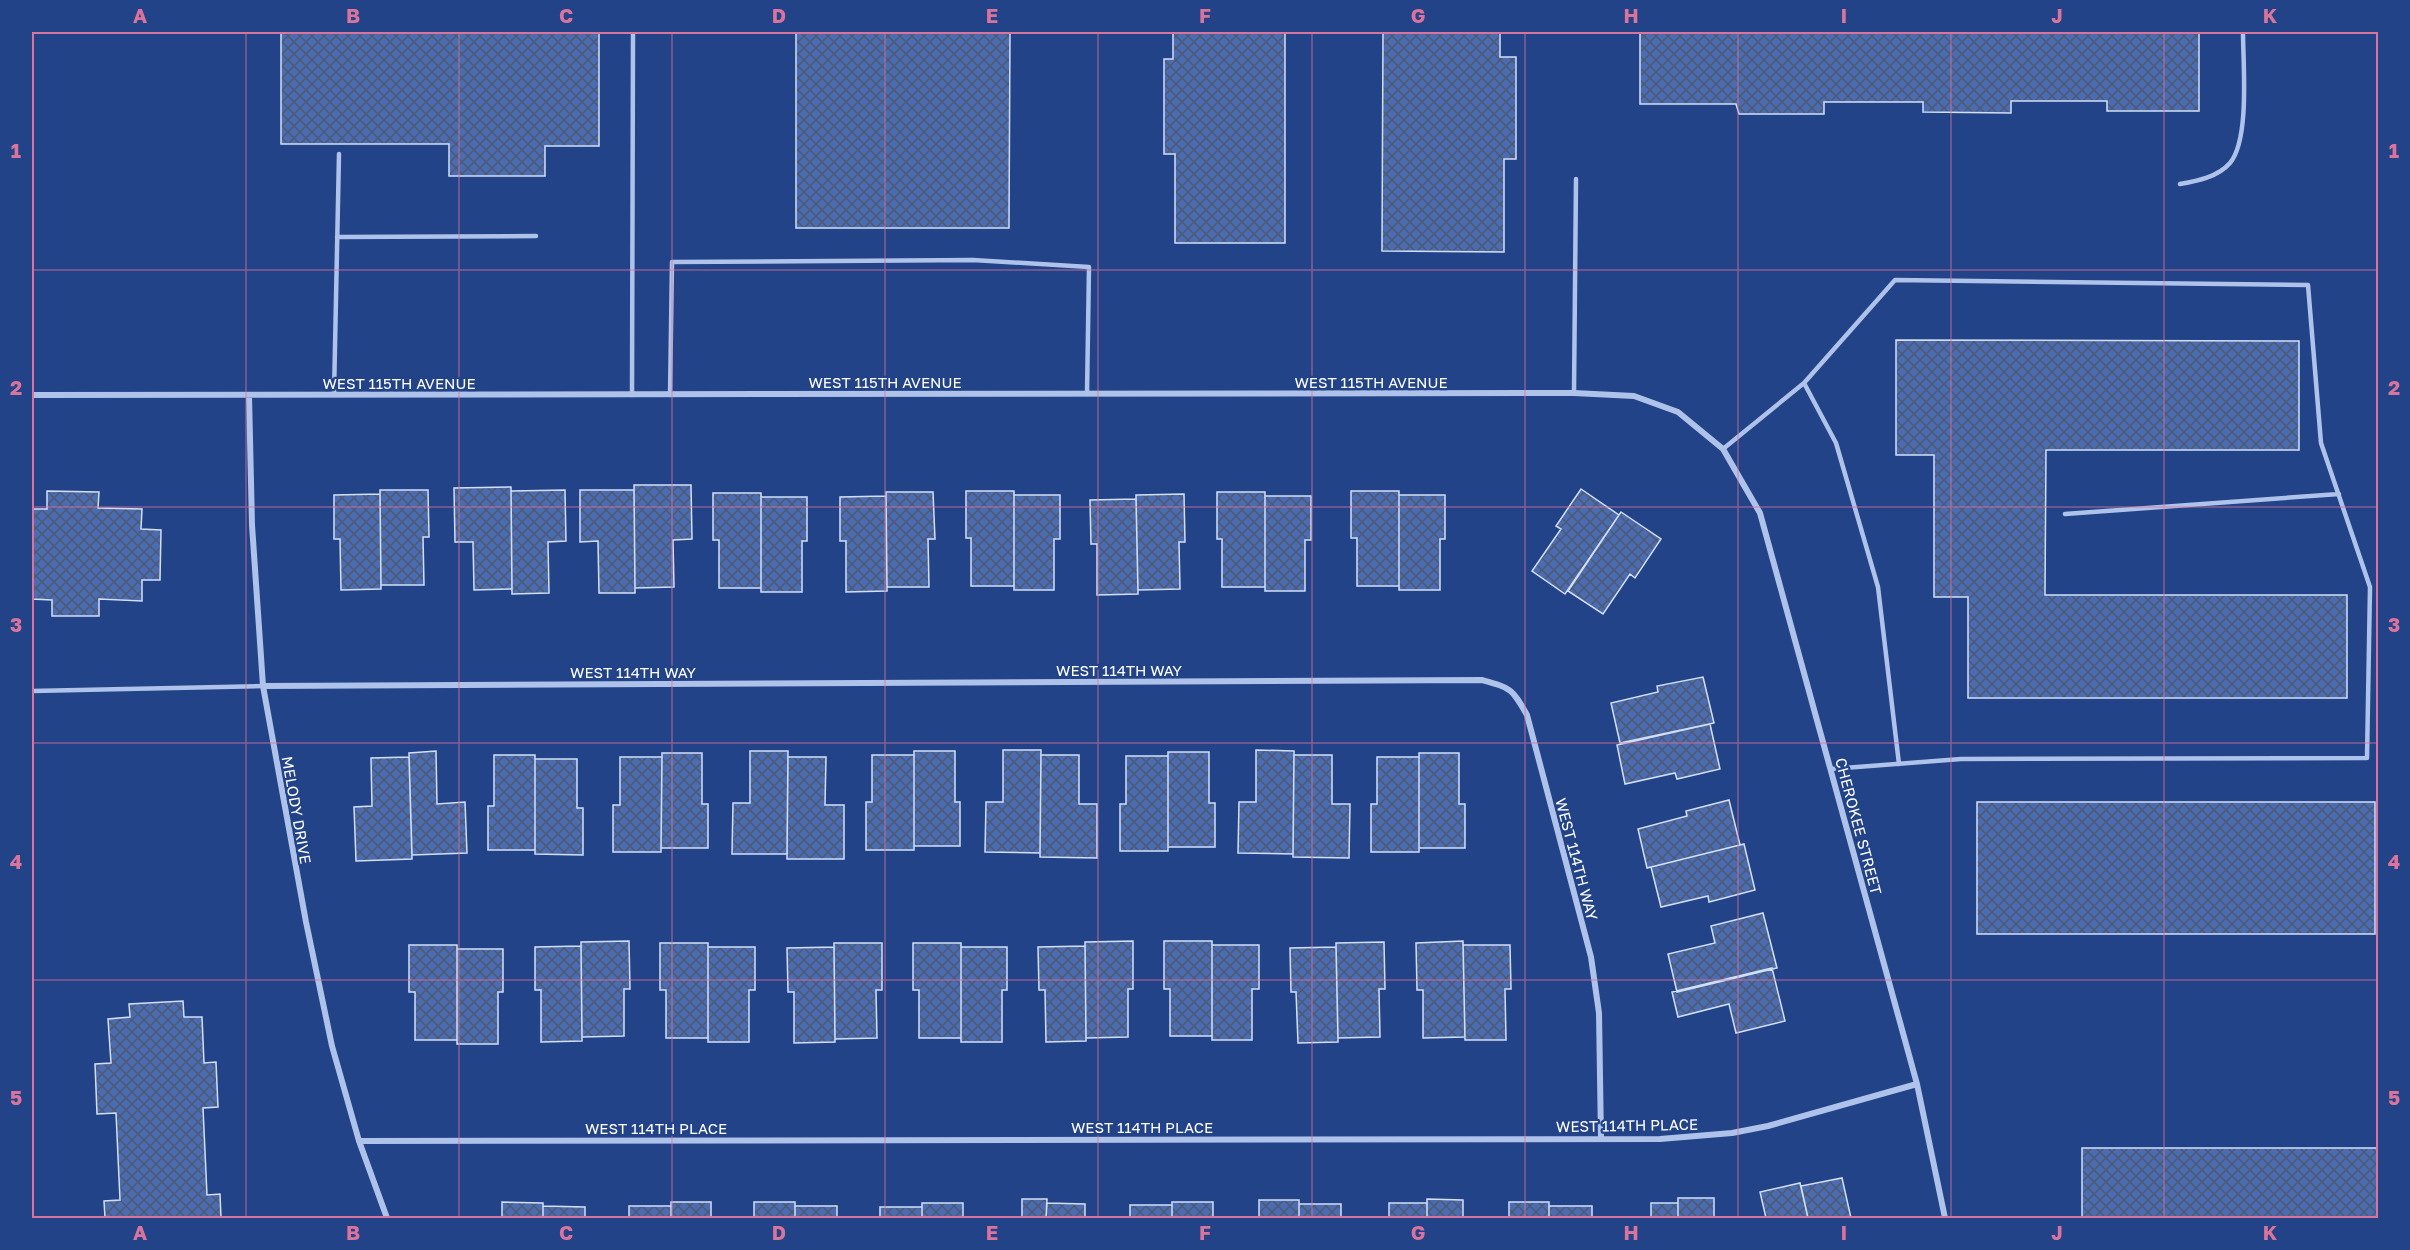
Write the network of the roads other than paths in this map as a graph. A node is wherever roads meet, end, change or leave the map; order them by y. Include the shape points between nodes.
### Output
1 (633, 32) edge
2 (2243, 32) edge
3 (339, 154) dead end
4 (1575, 179) dead end
5 (2180, 184) dead end
6 (536, 236) dead end
7 (337, 237) junction
8 (1804, 383) junction
9 (1574, 393) junction
10 (1087, 394) junction
11 (32, 395) edge
12 (249, 395) junction
13 (334, 395) junction
14 (632, 395) junction
15 (669, 395) junction
16 (1723, 449) junction
17 (2339, 494) junction
18 (2065, 514) dead end
19 (263, 686) junction
20 (32, 691) edge
21 (1899, 764) junction
22 (1831, 769) junction
23 (1917, 1084) junction
24 (1601, 1139) junction
25 (359, 1141) junction
26 (387, 1218) edge
27 (1945, 1218) edge

1 - 14 lane
2 - 5 lane via 2240,144 2230,164 2207,178
3 - 7 lane
4 - 9 lane
6 - 7 lane
7 - 13 lane
8 - 16 lane
8 - 17 lane via 1895,280 2308,285 2322,443
8 - 21 lane via 1836,443 1878,587
9 - 10 street, WEST 115TH AVENUE
9 - 16 street, WEST 115TH AVENUE via 1634,396 1678,412
10 - 15 street, WEST 115TH AVENUE
10 - 15 lane via 1089,267 973,260 672,262
11 - 12 street, WEST 115TH AVENUE
12 - 13 street, WEST 115TH AVENUE
12 - 19 street, MELODY DRIVE via 252,525
13 - 14 street, WEST 115TH AVENUE
14 - 15 street, WEST 115TH AVENUE
16 - 22 street, CHEROKEE STREET via 1760,513
17 - 18 lane
17 - 21 lane via 2370,587 2367,759 1961,759
19 - 20 lane
19 - 24 street, WEST 114TH WAY via 1482,680 1507,687 1527,715 1591,957 1599,1013
19 - 25 street, MELODY DRIVE via 332,1046
21 - 22 lane
22 - 23 street, CHEROKEE STREET
23 - 24 street, WEST 114TH PLACE via 1732,1133
23 - 27 street, CHEROKEE STREET
24 - 25 street, WEST 114TH PLACE
25 - 26 street, MELODY DRIVE

